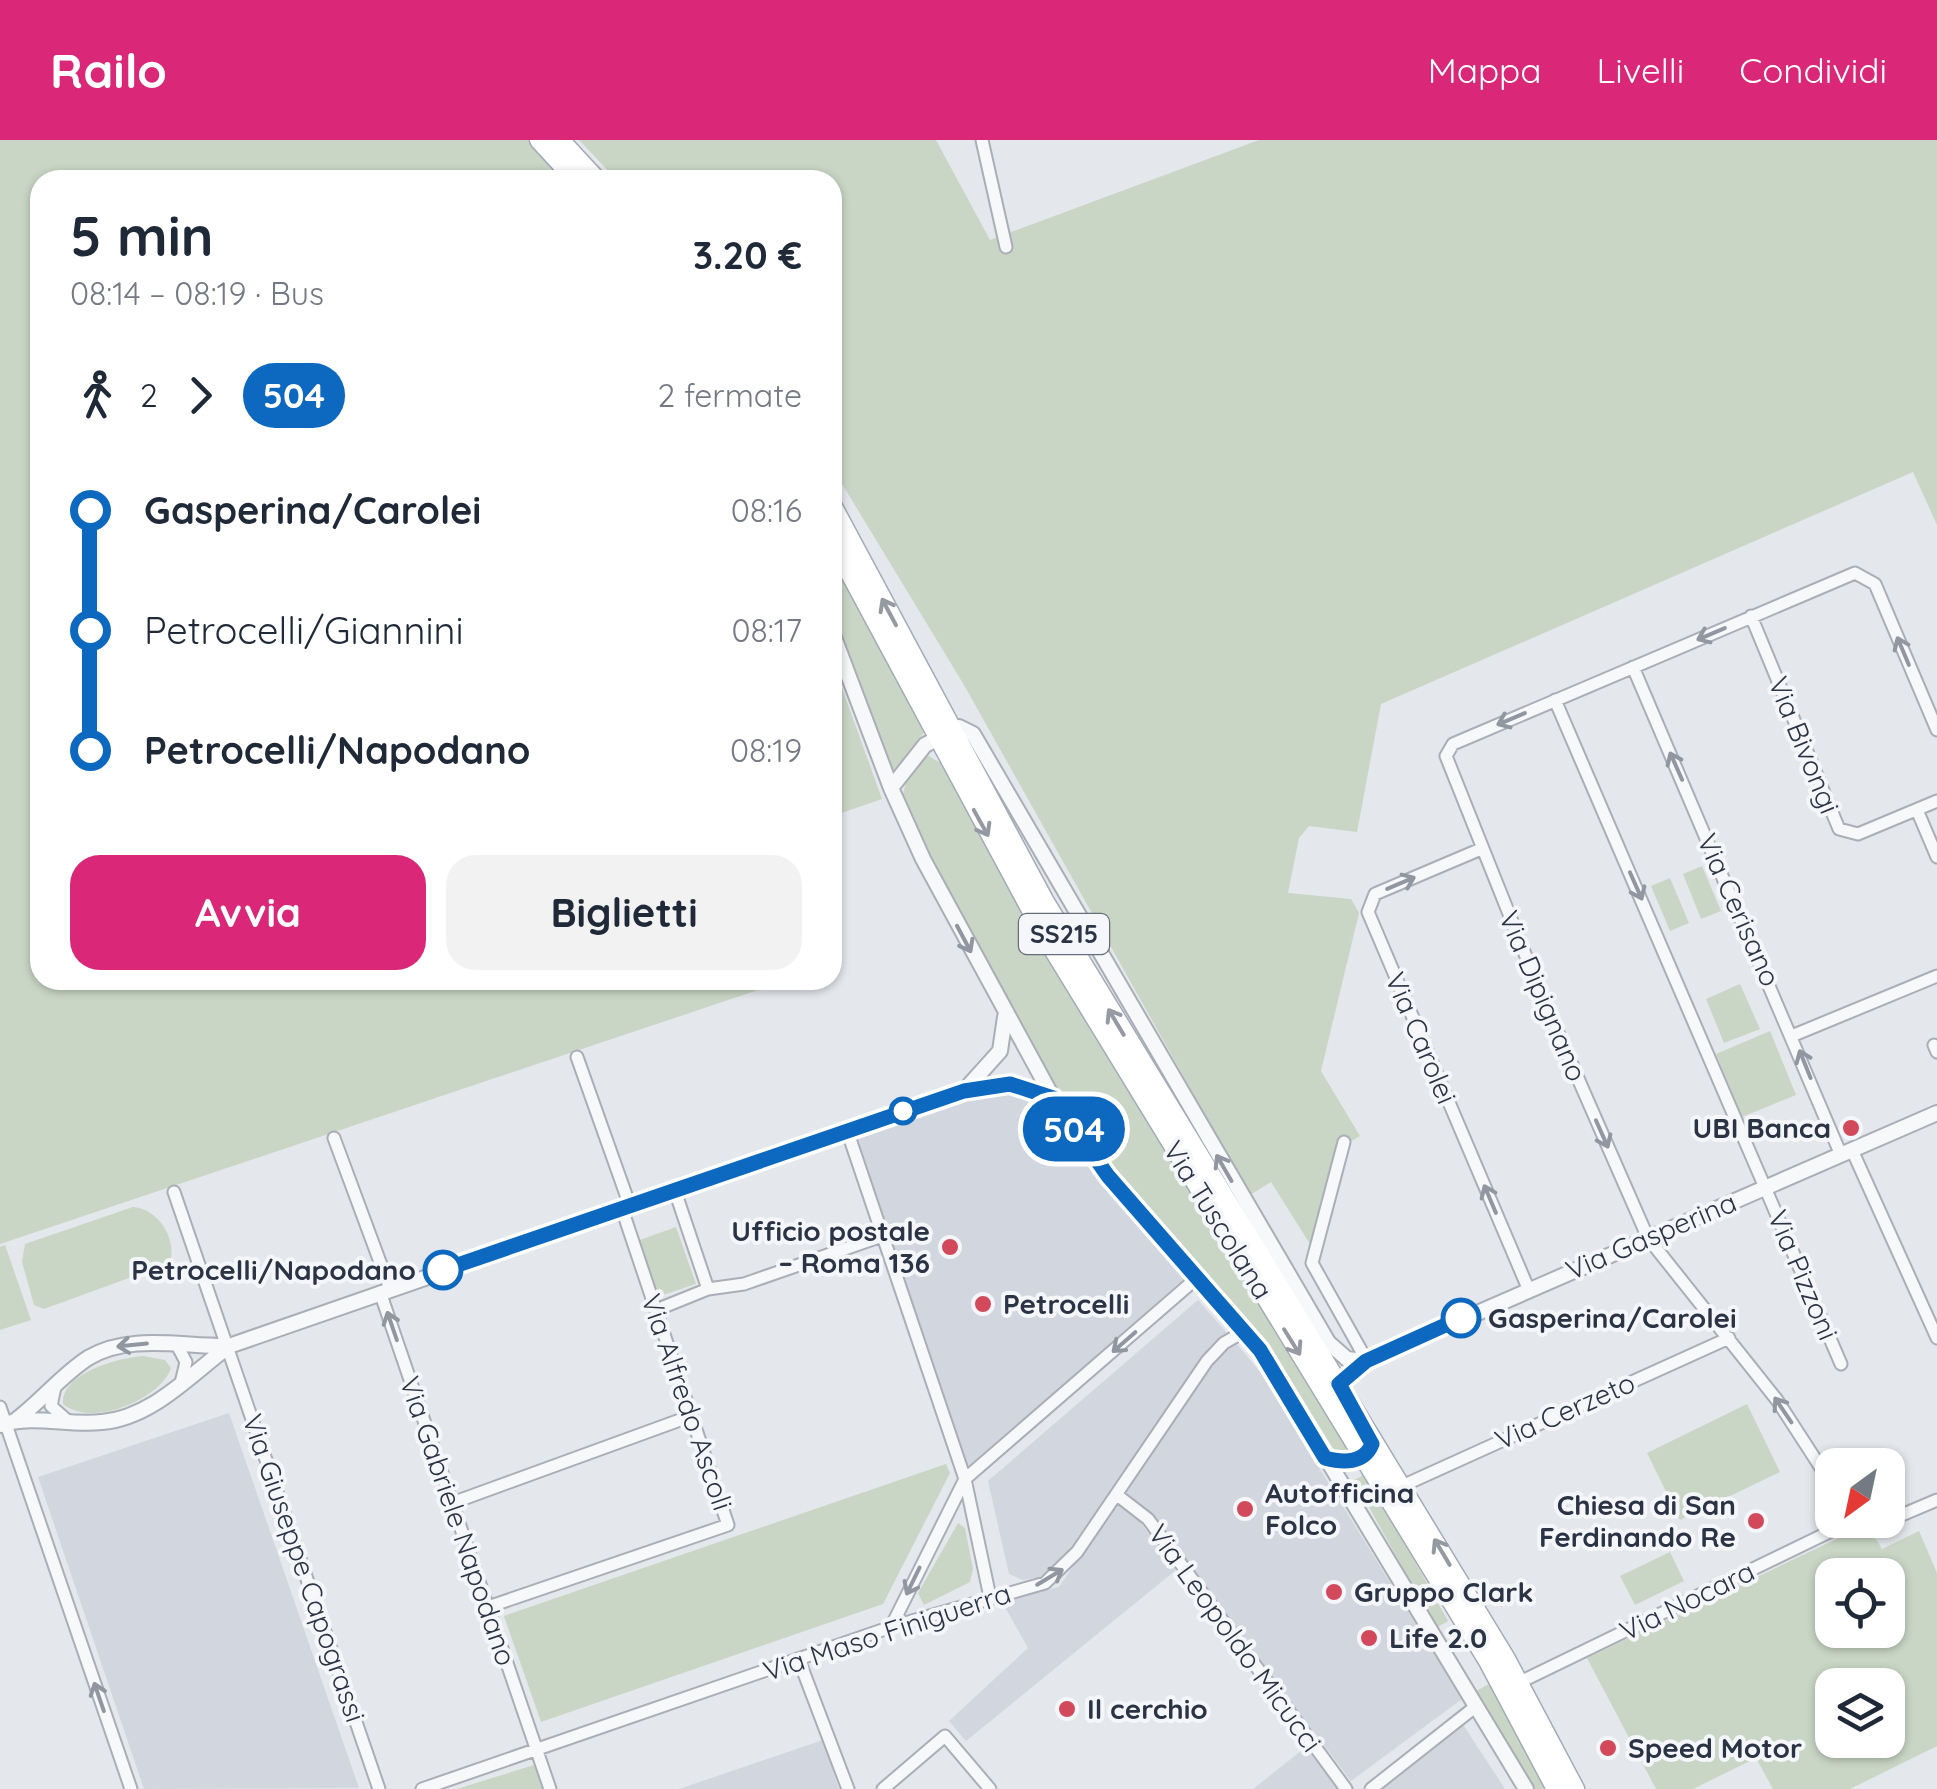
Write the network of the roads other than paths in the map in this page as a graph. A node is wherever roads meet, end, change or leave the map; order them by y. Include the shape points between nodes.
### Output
1 (539, 140) edge
2 (560, 140) edge
3 (982, 140) edge
4 (567, 170) edge
5 (588, 170) edge
6 (1006, 247) dead end
7 (842, 526) edge
8 (842, 557) edge
9 (1751, 616) junction
10 (842, 658) edge
11 (1633, 667) junction
12 (1555, 700) junction
13 (1937, 730) edge
14 (943, 734) junction
15 (891, 788) junction
16 (1937, 801) edge
17 (1917, 810) junction
18 (1482, 848) junction
19 (1937, 857) edge
20 (1937, 976) edge
21 (1005, 1016) junction
22 (1794, 1036) junction
23 (1149, 1040) junction
24 (577, 1057) dead end
25 (964, 1091) junction
26 (1053, 1098) junction
27 (1937, 1113) edge
28 (846, 1130) junction
29 (1186, 1135) junction
30 (334, 1138) dead end
31 (1344, 1142) dead end
32 (1847, 1152) junction
33 (1766, 1186) junction
34 (675, 1191) junction
35 (174, 1192) dead end
36 (626, 1208) junction
37 (882, 1236) junction
38 (1648, 1238) junction
39 (1198, 1277) junction
40 (1276, 1283) junction
41 (708, 1288) junction
42 (1528, 1288) junction
43 (385, 1290) junction
44 (656, 1310) junction
45 (1245, 1332) junction
46 (1728, 1338) junction
47 (1937, 1338) edge
48 (1328, 1342) junction
49 (176, 1345) junction
50 (229, 1346) junction
51 (1366, 1361) junction
52 (1841, 1364) dead end
53 (181, 1382) junction
54 (1339, 1384) junction
55 (55, 1387) junction
56 (0, 1407) edge
57 (692, 1416) junction
58 (68, 1421) junction
59 (7, 1423) edge
60 (1372, 1438) junction
61 (1363, 1457) junction
62 (1325, 1458) junction
63 (1815, 1461) edge
64 (965, 1480) junction
65 (1402, 1486) junction
66 (1116, 1494) junction
67 (1937, 1500) edge
68 (452, 1503) junction
69 (1905, 1514) edge
70 (1819, 1538) edge
71 (990, 1597) junction
72 (488, 1607) junction
73 (891, 1628) junction
74 (799, 1660) junction
75 (1520, 1682) junction
76 (1474, 1707) junction
77 (536, 1749) junction
78 (131, 1789) edge
79 (379, 1789) edge
80 (422, 1789) edge
81 (550, 1789) edge
82 (848, 1789) edge
83 (883, 1789) edge
84 (990, 1789) edge
85 (1346, 1789) edge
86 (1371, 1789) edge
87 (1526, 1789) edge
88 (1556, 1789) edge
89 (1575, 1789) edge

1 - 4 main road
2 - 5 main road
3 - 6 street
14 -> 7 main road, Via Tuscolana / SS215
8 - 14 main road, Via Tuscolana / SS215
9 -> 11 street
13 -> 9 street via 1866,575 1852,574
9 - 17 street, Via Bivongi via 1839,829 1855,835
10 - 15 street, Via Tuscolana
11 - 12 street
22 -> 11 street, Via Cerisano
12 -> 18 street, Via Dipignano via 1446,752
12 -> 33 street
14 - 15 street
14 - 23 street, Via Tuscolana via 964,728 973,734
29 -> 14 main road, Via Tuscolana / SS215
14 -> 61 main road, Via Tuscolana / SS215 via 1044,936
15 -> 21 street, Via Tuscolana
16 - 17 street, Via Bivongi
17 - 19 street
18 -> 38 street, Via Dipignano
42 -> 18 street, Via Carolei via 1368,912 1377,893
20 - 22 street
21 - 25 street via 1000,1051
21 - 26 street, Via Tuscolana
32 -> 22 street, Via Cerisano
23 - 29 street
48 -> 23 street, Via Tuscolana
24 - 36 street, Via Alfredo Ascoli
25 - 26 street via 1010,1084
25 - 28 street
26 - 39 street, Via Tuscolana via 1108,1176
27 - 32 street, Via Gasperina
28 - 34 street
28 - 37 street
29 - 40 main road, Via Tuscolana / SS215
30 - 43 street, Via Gabriele Napodano
31 - 51 street via 1312,1264
32 - 33 street, Via Gasperina
32 - 47 street, Via Cerisano
33 - 38 street, Via Gasperina
33 - 52 street, Via Pizzoni
34 - 36 street
34 - 41 street
35 - 50 street, Via Giuseppe Capograssi
36 - 43 street
36 - 44 street, Via Alfredo Ascoli
37 - 41 street via 744,1284
37 - 64 street
38 - 42 street, Via Gasperina
38 - 46 street, Via Dipignano
39 - 45 street, Via Tuscolana
39 -> 64 street
40 - 48 street
40 - 54 main road, Via Tuscolana / SS215
41 - 44 street
42 - 51 street, Via Gasperina
43 - 50 street
68 -> 43 street, Via Gabriele Napodano
44 - 57 street, Via Alfredo Ascoli
45 - 62 street, Via Tuscolana
45 - 66 street, Via Maso Finiguerra via 1209,1358
63 -> 46 street, Via Dipignano
46 - 65 street, Via Cerzeto
48 - 51 street via 1350,1361
49 - 50 street
49 - 53 street via 186,1362
49 -> 55 street via 103,1351
50 - 53 street
50 - 79 street, Via Giuseppe Capograssi
51 - 54 street, Via Gasperina
53 - 58 street via 122,1419
54 - 60 main road, Via Tuscolana / SS215
55 - 58 street via 52,1406
55 - 59 street
56 - 59 street
57 - 68 street
57 - 72 street, Via Alfredo Ascoli via 728,1525
58 - 59 street
78 -> 59 street
60 - 61 street
60 - 65 main road, Via Tuscolana / SS215
61 - 62 street
61 - 88 main road, Via Tuscolana / SS215 via 1488,1661
62 - 76 street, Via Tuscolana
64 - 71 street
64 -> 73 street
75 -> 65 main road, Via Tuscolana / SS215
71 -> 66 street, Via Maso Finiguerra via 1057,1576
66 - 85 street, Via Leopoldo Micucci via 1148,1519
67 - 69 street, Via Nocara
68 - 72 street, Via Gabriele Napodano
70 - 75 street, Via Nocara
71 - 73 street, Via Maso Finiguerra
72 - 77 street, Via Gabriele Napodano
73 - 74 street, Via Maso Finiguerra
74 - 77 street, Via Maso Finiguerra
74 - 82 street
75 - 89 main road, Via Tuscolana / SS215
76 - 86 street
76 - 87 street, Via Tuscolana
77 - 80 street, Via Maso Finiguerra
77 - 81 street, Via Gabriele Napodano
83 - 84 street via 948,1737

